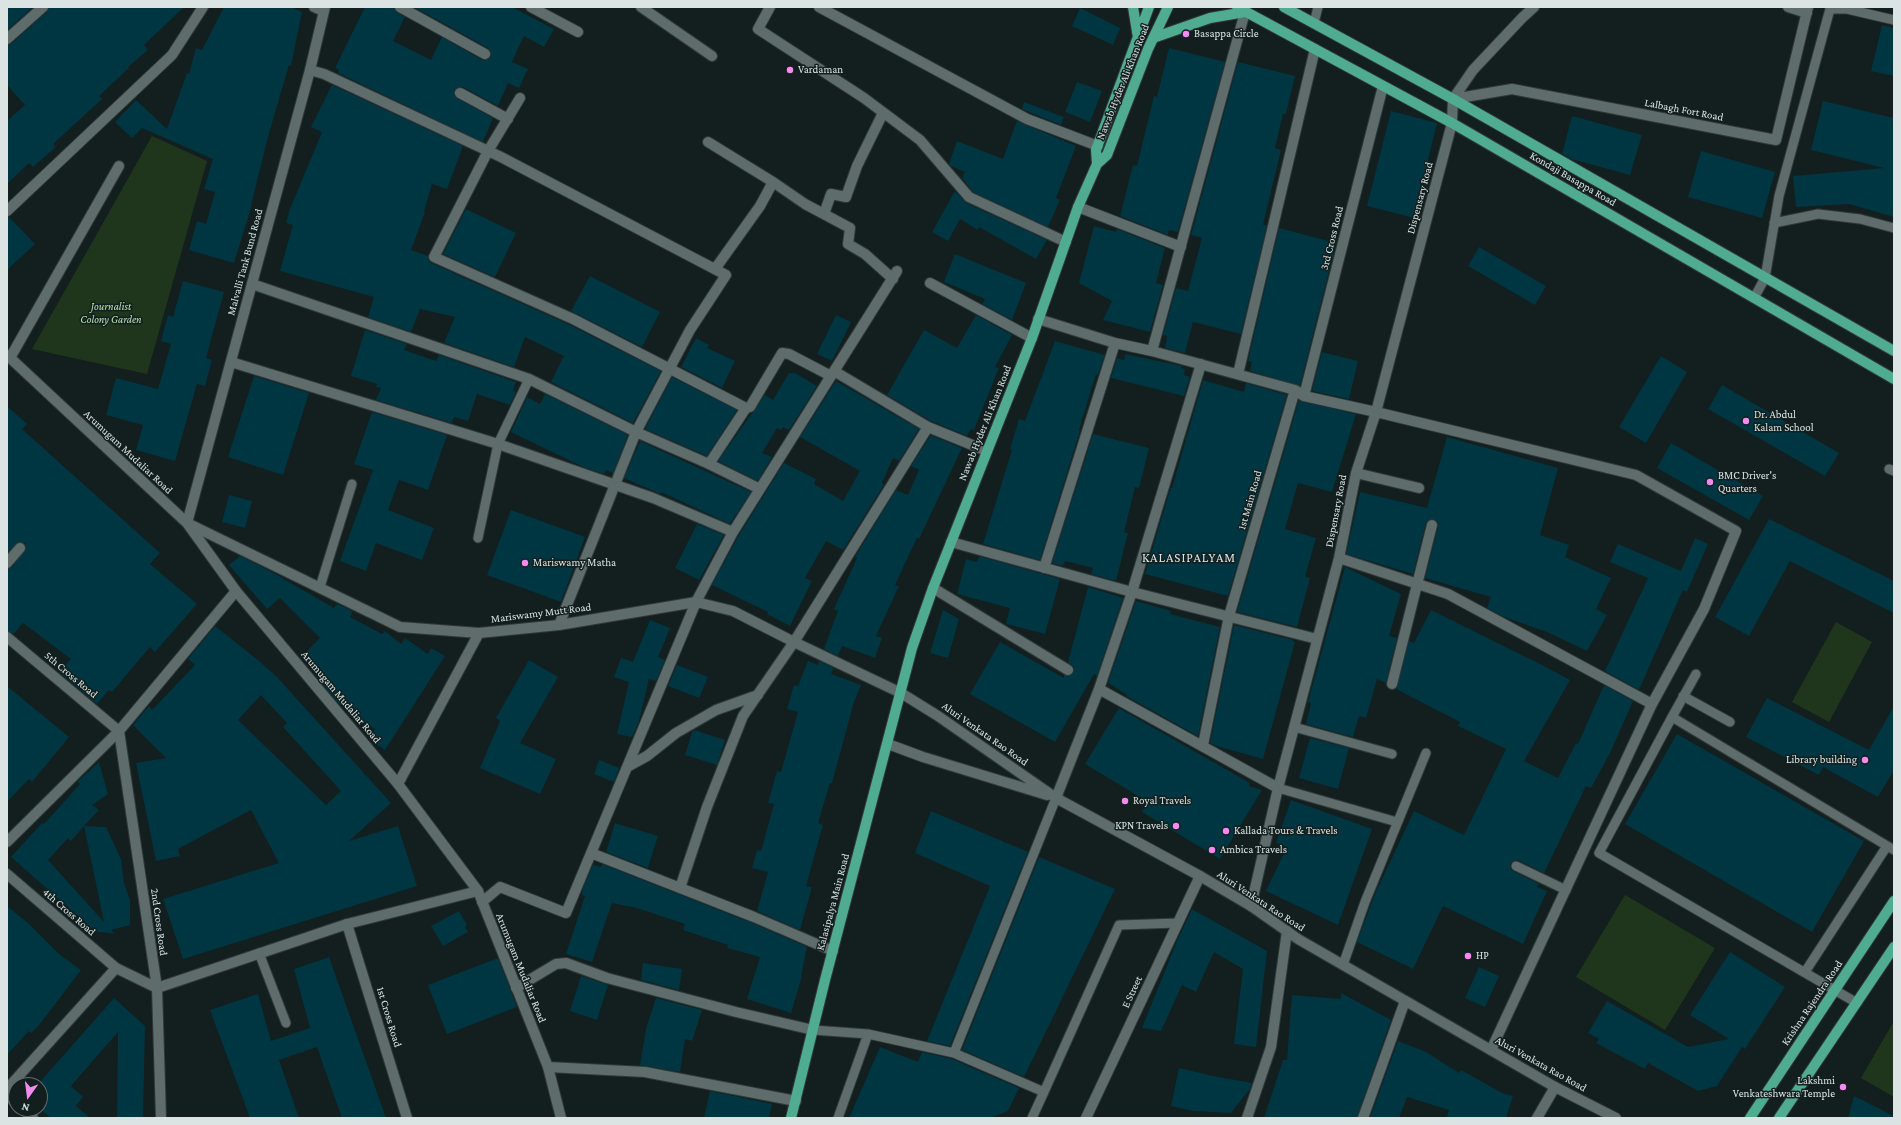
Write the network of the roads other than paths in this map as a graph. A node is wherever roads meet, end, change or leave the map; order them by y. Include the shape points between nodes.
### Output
1 (43, 7) edge
2 (203, 7) edge
3 (400, 7) edge
4 (531, 7) edge
5 (641, 7) edge
6 (770, 7) edge
7 (819, 7) edge
8 (1133, 7) edge
9 (1150, 7) edge
10 (1168, 7) edge
11 (1284, 7) edge
12 (1318, 7) edge
13 (1534, 7) edge
14 (1788, 7) edge
15 (321, 8) edge
16 (1241, 9) edge
17 (1807, 10) edge
18 (1894, 20) edge
19 (1314, 23) junction
20 (578, 32) dead end
21 (1138, 38) junction
22 (1153, 38) junction
23 (7, 39) edge
24 (1315, 49) junction
25 (485, 54) dead end
26 (712, 56) dead end
27 (310, 70) junction
28 (1383, 86) junction
29 (460, 93) dead end
30 (520, 98) dead end
31 (1453, 99) junction
32 (883, 113) junction
33 (508, 119) junction
34 (1452, 123) junction
35 (708, 142) dead end
36 (1098, 146) junction
37 (488, 151) junction
38 (1097, 164) junction
39 (119, 166) dead end
40 (773, 182) junction
41 (1078, 207) junction
42 (7, 211) edge
43 (824, 214) junction
44 (1774, 223) junction
45 (1894, 228) edge
46 (1066, 242) junction
47 (1180, 247) junction
48 (715, 269) junction
49 (1765, 278) junction
50 (930, 283) dead end
51 (252, 284) junction
52 (1754, 298) junction
53 (1038, 319) junction
54 (1032, 338) junction
55 (1115, 343) junction
56 (1152, 351) junction
57 (1894, 351) edge
58 (9, 357) edge
59 (231, 362) junction
60 (1201, 364) junction
61 (669, 370) junction
62 (833, 374) junction
63 (1238, 374) junction
64 (530, 379) junction
65 (1894, 380) edge
66 (1295, 390) junction
67 (1304, 396) junction
68 (746, 408) junction
69 (1376, 412) junction
70 (928, 427) junction
71 (636, 432) junction
72 (498, 444) junction
73 (987, 451) junction
74 (708, 464) junction
75 (1356, 473) junction
76 (352, 484) dead end
77 (615, 486) junction
78 (1419, 488) dead end
79 (760, 489) junction
80 (187, 524) junction
81 (1432, 525) dead end
82 (733, 532) junction
83 (478, 538) dead end
84 (951, 542) junction
85 (20, 548) dead end
86 (1339, 558) junction
87 (7, 563) edge
88 (1044, 568) junction
89 (1416, 584) junction
90 (320, 587) junction
91 (933, 588) junction
92 (236, 591) junction
93 (1132, 592) junction
94 (696, 602) junction
95 (1229, 616) junction
96 (559, 625) junction
97 (479, 633) junction
98 (7, 637) edge
99 (1317, 639) junction
100 (794, 642) junction
101 (1068, 670) dead end
102 (1696, 674) dead end
103 (1392, 684) dead end
104 (1099, 689) junction
105 (901, 692) junction
106 (758, 695) junction
107 (1683, 696) junction
108 (1652, 704) junction
109 (1672, 716) junction
110 (1730, 722) dead end
111 (1294, 727) junction
112 (119, 731) junction
113 (888, 744) junction
114 (1203, 745) junction
115 (1426, 753) dead end
116 (1392, 754) dead end
117 (627, 767) junction
118 (398, 784) junction
119 (1278, 788) junction
120 (1056, 798) junction
121 (1397, 822) junction
122 (7, 842) edge
123 (1891, 848) edge
124 (591, 853) junction
125 (1516, 866) dead end
126 (7, 874) edge
127 (1200, 876) junction
128 (680, 888) junction
129 (1566, 890) junction
130 (478, 891) junction
131 (1894, 901) edge
132 (482, 902) junction
133 (1251, 906) junction
134 (1178, 923) junction
135 (347, 924) junction
136 (1287, 931) junction
137 (1894, 947) edge
138 (833, 951) junction
139 (260, 953) junction
140 (1343, 965) junction
141 (116, 968) junction
142 (1805, 972) junction
143 (156, 988) junction
144 (516, 988) junction
145 (1835, 989) junction
146 (1405, 1001) junction
147 (1857, 1003) junction
148 (286, 1023) dead end
149 (813, 1030) junction
150 (868, 1034) junction
151 (1491, 1050) junction
152 (954, 1053) junction
153 (548, 1067) junction
154 (1555, 1087) junction
155 (7, 1089) edge
156 (1044, 1092) junction
157 (796, 1101) junction
158 (161, 1118) edge
159 (407, 1118) edge
160 (561, 1118) edge
161 (791, 1118) edge
162 (838, 1118) edge
163 (1031, 1118) edge
164 (1086, 1118) edge
165 (1247, 1118) edge
166 (1363, 1118) edge
167 (1537, 1118) edge
168 (1616, 1118) edge
169 (1750, 1118) edge
170 (1779, 1118) edge

1 - 23 street
2 - 42 street via 172,55
3 - 25 street
4 - 20 street
5 - 26 street
6 - 32 street via 758,29
7 - 36 street via 1027,119
8 - 21 main road
9 - 21 main road, Nawab Hyder Ali Khan Road
10 - 22 main road, Nawab Hyder Ali Khan Road
11 - 19 main road, Kondaji Basappa Road
12 - 19 lane
13 - 31 street via 1473,70
14 - 17 street
15 - 27 street, Malvalli Tank Bund Road
16 - 22 main road
16 - 24 main road, Kondaji Basappa Road
16 - 47 street
17 - 31 street, Lalbagh Fort Road via 1776,140 1512,89
18 - 44 lane via 1847,9 1830,9
19 - 31 main road, Kondaji Basappa Road
21 - 36 main road, Nawab Hyder Ali Khan Road
22 - 38 main road, Nawab Hyder Ali Khan Road via 1107,155
24 - 28 main road, Kondaji Basappa Road
24 - 63 street
27 - 37 street via 324,74
27 - 51 street, Malvalli Tank Bund Road
28 - 34 main road, Kondaji Basappa Road
28 - 67 street, 3rd Cross Road
29 - 33 street
30 - 33 street
31 - 34 street, Dispensary Road
31 - 49 main road, Kondaji Basappa Road
32 - 43 street via 857,166 846,197 831,194
32 - 46 street via 920,140 969,197
33 - 37 street
34 - 52 main road, Kondaji Basappa Road
34 - 69 street, Dispensary Road
35 - 40 street
36 - 38 main road, Nawab Hyder Ali Khan Road
37 - 48 street
37 - 61 street via 434,257 573,319
38 - 41 main road, Nawab Hyder Ali Khan Road
39 - 58 street
40 - 43 street
40 - 48 street via 760,206
41 - 46 main road, Nawab Hyder Ali Khan Road
41 - 47 street
43 - 62 street via 850,228 848,244 895,275
44 - 45 lane via 1818,214 1860,219
44 - 49 lane
46 - 53 main road, Nawab Hyder Ali Khan Road
47 - 56 street
48 - 61 street via 726,275 690,330
49 - 52 lane
49 - 57 main road, Kondaji Basappa Road
50 - 54 street
51 - 59 street, Malvalli Tank Bund Road
51 - 64 street
52 - 65 main road, Kondaji Basappa Road
53 - 54 main road, Nawab Hyder Ali Khan Road
53 - 55 street
54 - 73 main road, Nawab Hyder Ali Khan Road
55 - 56 street
55 - 88 street
56 - 60 street
58 - 80 street, Arumugam Mudaliar Road
59 - 72 street
59 - 80 street, Malvalli Tank Bund Road
60 - 63 street
60 - 93 street
61 - 68 street
61 - 71 street
62 - 68 street via 782,353 750,407
62 - 70 street
62 - 79 street
63 - 66 street
64 - 71 street
64 - 72 lane
66 - 67 street
66 - 95 street, 1st Main Road
67 - 69 street
68 - 74 street
69 - 75 street, Dispensary Road
69 - 108 street via 1636,476 1736,531 1704,609
70 - 73 street
70 - 100 street
71 - 74 street
71 - 77 street
72 - 77 street
72 - 83 lane
73 - 84 main road, Nawab Hyder Ali Khan Road
74 - 79 street
75 - 78 street
75 - 86 street, Dispensary Road
76 - 90 lane
77 - 82 street via 653,498
77 - 96 street
79 - 82 street
80 - 90 street, Mariswamy Mutt Road
80 - 92 street, Arumugam Mudaliar Road
81 - 89 street
82 - 94 street
84 - 88 street
84 - 91 main road, Nawab Hyder Ali Khan Road
85 - 87 street
86 - 89 street
86 - 99 street, Dispensary Road
88 - 93 street
89 - 103 street
89 - 108 street via 1448,594
90 - 97 street, Mariswamy Mutt Road via 400,626
91 - 101 street
91 - 105 main road, Nawab Hyder Ali Khan Road via 912,648
92 - 112 street
92 - 118 street, Arumugam Mudaliar Road
93 - 95 street
93 - 104 street
94 - 96 street, Mariswamy Mutt Road
94 - 100 street, Mariswamy Mutt Road via 733,611
94 - 117 street
95 - 99 street
95 - 114 street, 1st Main Road
96 - 97 street, Mariswamy Mutt Road
97 - 118 street
98 - 112 street, 5th Cross Road
99 - 111 street, Dispensary Road
100 - 105 street, Mariswamy Mutt Road
100 - 106 street
102 - 107 lane
104 - 114 street
104 - 120 street
105 - 113 main road, Kalasipalya Main Road
105 - 120 street, Aluri Venkata Rao Road
106 - 117 street via 716,710 676,733 647,756
106 - 128 street via 743,716 707,806
107 - 109 lane
107 - 110 lane
108 - 129 street
109 - 123 lane
109 - 142 lane via 1599,853
111 - 116 lane
111 - 119 street, Dispensary Road
112 - 122 street
112 - 143 street, 2nd Cross Road
113 - 120 street
113 - 138 main road, Kalasipalya Main Road
114 - 119 street
115 - 121 lane
117 - 124 street
118 - 130 street, Arumugam Mudaliar Road
119 - 121 lane
119 - 133 street, Dispensary Road
120 - 127 street, Aluri Venkata Rao Road
120 - 152 lane
121 - 140 lane
123 - 142 lane
124 - 128 street
124 - 132 street via 566,913 500,887
125 - 129 lane
126 - 141 street, 4th Cross Road
127 - 133 street, Aluri Venkata Rao Road
127 - 134 street, E Street
128 - 138 street
129 - 151 street
130 - 132 street, Arumugam Mudaliar Road
130 - 135 street
131 - 145 main road, Krishna Rajendra Road
132 - 144 street, Arumugam Mudaliar Road
133 - 136 street, Aluri Venkata Rao Road
134 - 156 lane via 1119,925
134 - 164 street, E Street
135 - 139 street
135 - 159 street, 1st Cross Road
136 - 140 street, Aluri Venkata Rao Road
136 - 165 street via 1271,1047
137 - 147 main road
138 - 149 main road, Kalasipalya Main Road
139 - 143 street
139 - 148 lane
140 - 146 street, Aluri Venkata Rao Road
141 - 143 street, 4th Cross Road
141 - 155 street
142 - 145 lane
143 - 158 street, 2nd Cross Road
144 - 149 street via 556,964 566,963 607,978
144 - 153 street, Arumugam Mudaliar Road
145 - 147 lane
145 - 169 main road, Krishna Rajendra Road
146 - 151 street, Aluri Venkata Rao Road
146 - 166 street
147 - 170 main road
149 - 150 lane
149 - 157 main road, Kalasipalya Main Road
150 - 152 lane
150 - 162 lane
151 - 154 street, Aluri Venkata Rao Road
152 - 156 lane
153 - 157 street via 645,1072
153 - 160 street, Arumugam Mudaliar Road
154 - 167 street
154 - 168 street, Aluri Venkata Rao Road
156 - 163 lane
157 - 161 main road, Kalasipalya Main Road

